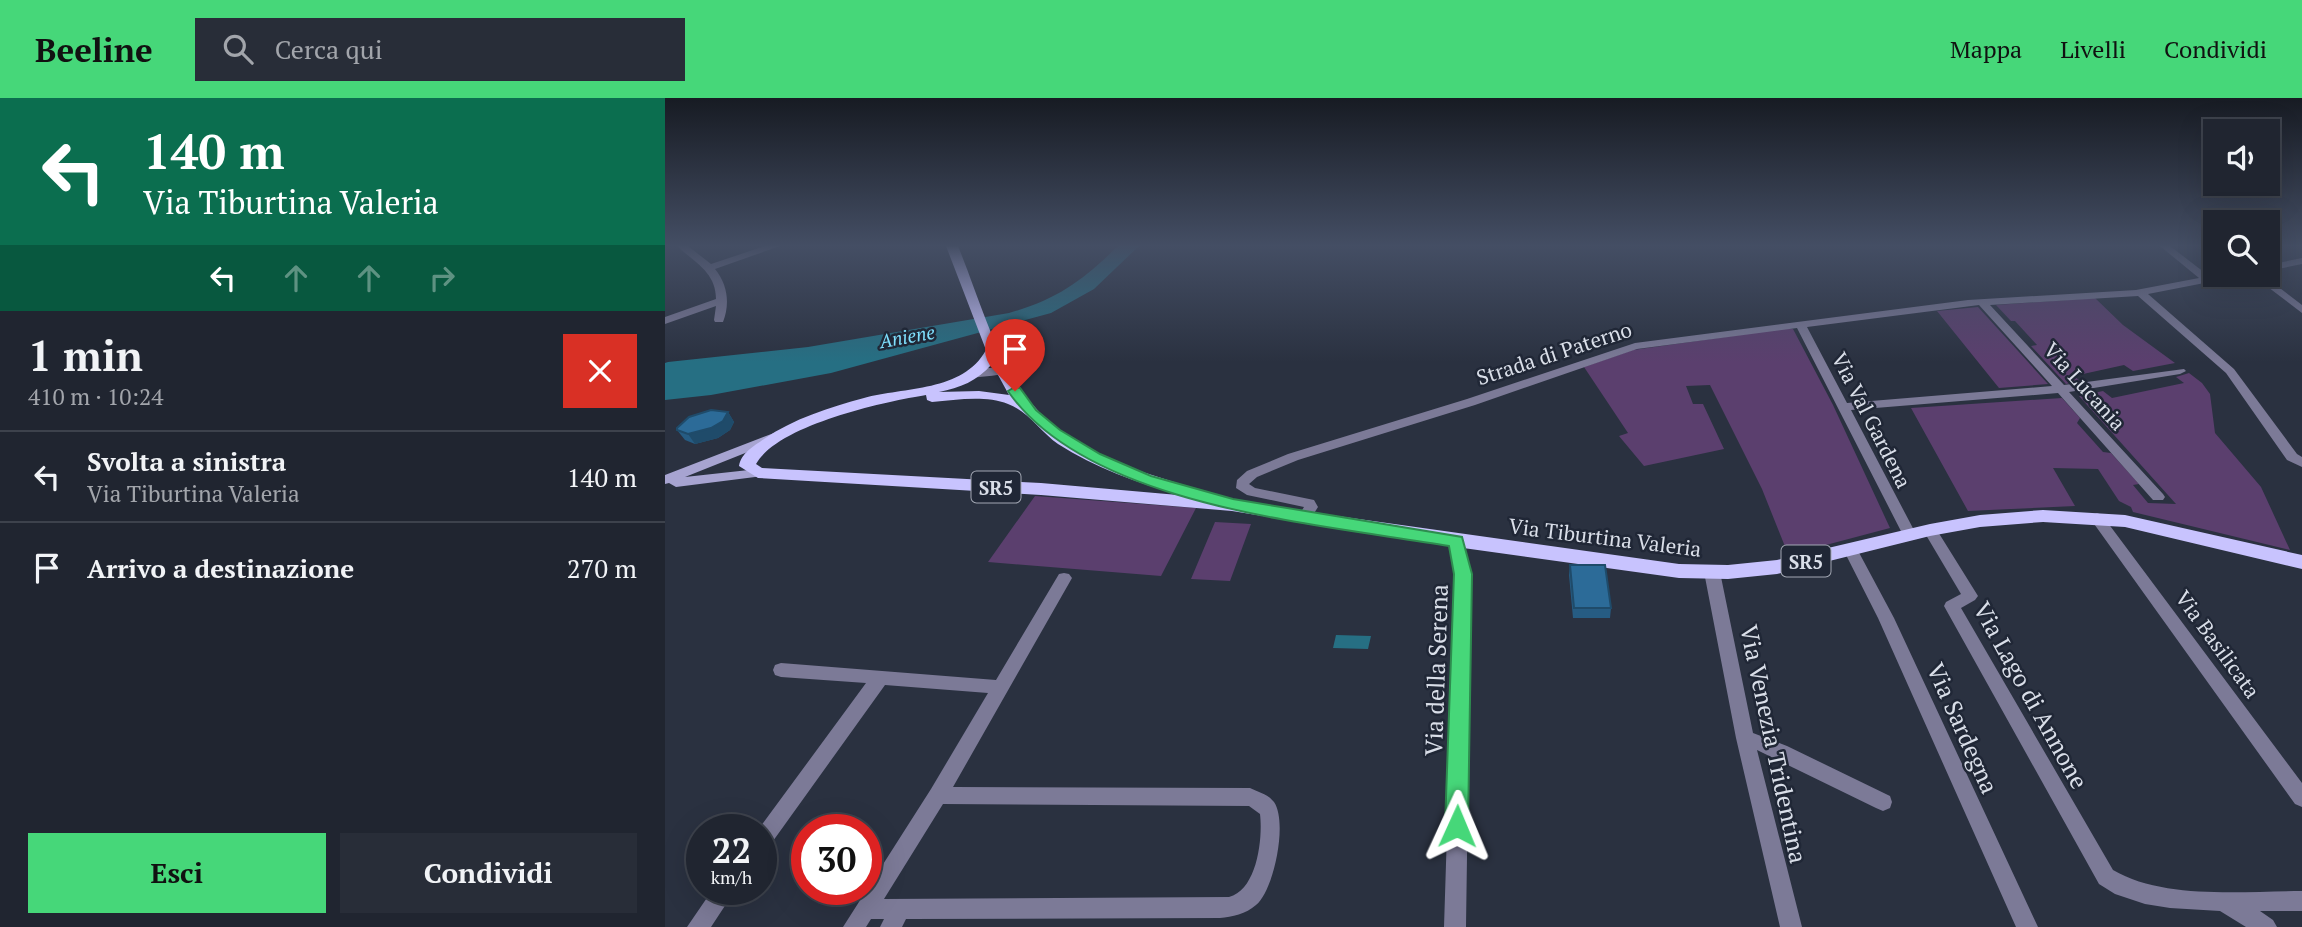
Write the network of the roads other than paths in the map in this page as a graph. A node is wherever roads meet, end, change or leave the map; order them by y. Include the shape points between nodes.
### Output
1 (720, 285) edge
2 (969, 285) edge
3 (2180, 285) edge
4 (2272, 287) edge
5 (2141, 293) junction
6 (723, 300) junction
7 (1982, 302) junction
8 (2302, 310) edge
9 (719, 320) dead end
10 (665, 321) edge
11 (1800, 324) junction
12 (994, 348) junction
13 (2180, 370) dead end
14 (1003, 371) junction
15 (973, 375) junction
16 (2063, 389) junction
17 (876, 399) junction
18 (1023, 405) junction
19 (1843, 407) junction
20 (795, 429) junction
21 (2302, 463) edge
22 (758, 473) junction
23 (665, 480) edge
24 (1146, 480) junction
25 (665, 487) edge
26 (1127, 496) junction
27 (2158, 497) dead end
28 (1232, 505) junction
29 (1305, 515) junction
30 (2097, 518) junction
31 (1930, 530) junction
32 (1909, 534) junction
33 (1456, 541) junction
34 (1851, 551) junction
35 (2302, 562) edge
36 (1712, 572) junction
37 (1064, 578) dead end
38 (781, 670) dead end
39 (880, 678) junction
40 (1001, 687) junction
41 (1745, 738) junction
42 (939, 795) junction
43 (2302, 798) edge
44 (1884, 802) dead end
45 (777, 819) edge
46 (2220, 899) junction
47 (2302, 901) edge
48 (714, 905) edge
49 (866, 909) junction
50 (896, 918) edge
51 (698, 927) edge
52 (854, 927) edge
53 (1455, 927) edge
54 (1791, 927) edge
55 (2027, 927) edge
56 (2266, 927) edge

1 - 6 street
2 - 12 main road, Via Tiburtina Valeria / SR5
3 - 5 street, Strada di Paterno
4 - 8 street
5 - 7 street, Strada di Paterno
5 - 21 street via 2228,369
6 - 9 street
6 - 10 street
7 - 11 street, Strada di Paterno
7 - 16 street, Via Lucania
11 - 19 street, Via Val Gardena
11 - 29 street, Strada di Paterno via 1635,346 1293,457 1242,483 1252,492 1309,503
12 - 14 main road, Via Tiburtina Valeria / SR5
12 - 15 main road
13 - 16 street
14 - 15 street
14 - 18 main road, Via Tiburtina Valeria / SR5
15 - 17 main road via 948,386
16 - 19 street
16 - 27 street, Via Lucania
17 - 18 main road via 987,396
17 - 20 main road
18 - 24 main road, Via Tiburtina Valeria / SR5 via 1074,446
19 - 32 street, Via Val Gardena
20 - 22 main road via 748,460 747,466
20 - 23 main road
22 - 25 main road
22 - 26 main road, Via Tiburtina Valeria / SR5
24 - 26 main road
24 - 28 main road, Via Tiburtina Valeria / SR5
26 - 28 main road, Via Tiburtina Valeria / SR5
28 - 29 main road, Via Tiburtina Valeria / SR5
29 - 33 main road, Via Tiburtina Valeria / SR5
30 - 31 main road, Via Tiburtina Valeria / SR5 via 2013,518
30 - 35 main road, Via Tiburtina Valeria / SR5
30 - 43 street, Via Basilicata
31 - 32 main road, Via Tiburtina Valeria / SR5
31 - 46 street, Via Lago di Annone via 1970,596 1952,606 2101,871 2120,887 2148,896
32 - 34 main road, Via Tiburtina Valeria / SR5
33 - 36 main road, Via Tiburtina Valeria / SR5 via 1624,565
33 - 53 street, Via della Serena via 1463,578
34 - 36 main road, Via Tiburtina Valeria / SR5 via 1777,567
34 - 55 street, Via Sardegna via 1891,627
36 - 41 street, Via Venezia Tridentina
37 - 40 street
38 - 39 street
39 - 40 street
39 - 45 street
40 - 42 street
41 - 44 street
41 - 54 street, Via Venezia Tridentina
42 - 49 street
42 - 50 street via 1250,797 1263,804 1270,817 1261,878 1246,900 1220,908
46 - 47 street
46 - 56 street
48 - 51 street
49 - 50 street
49 - 52 street

